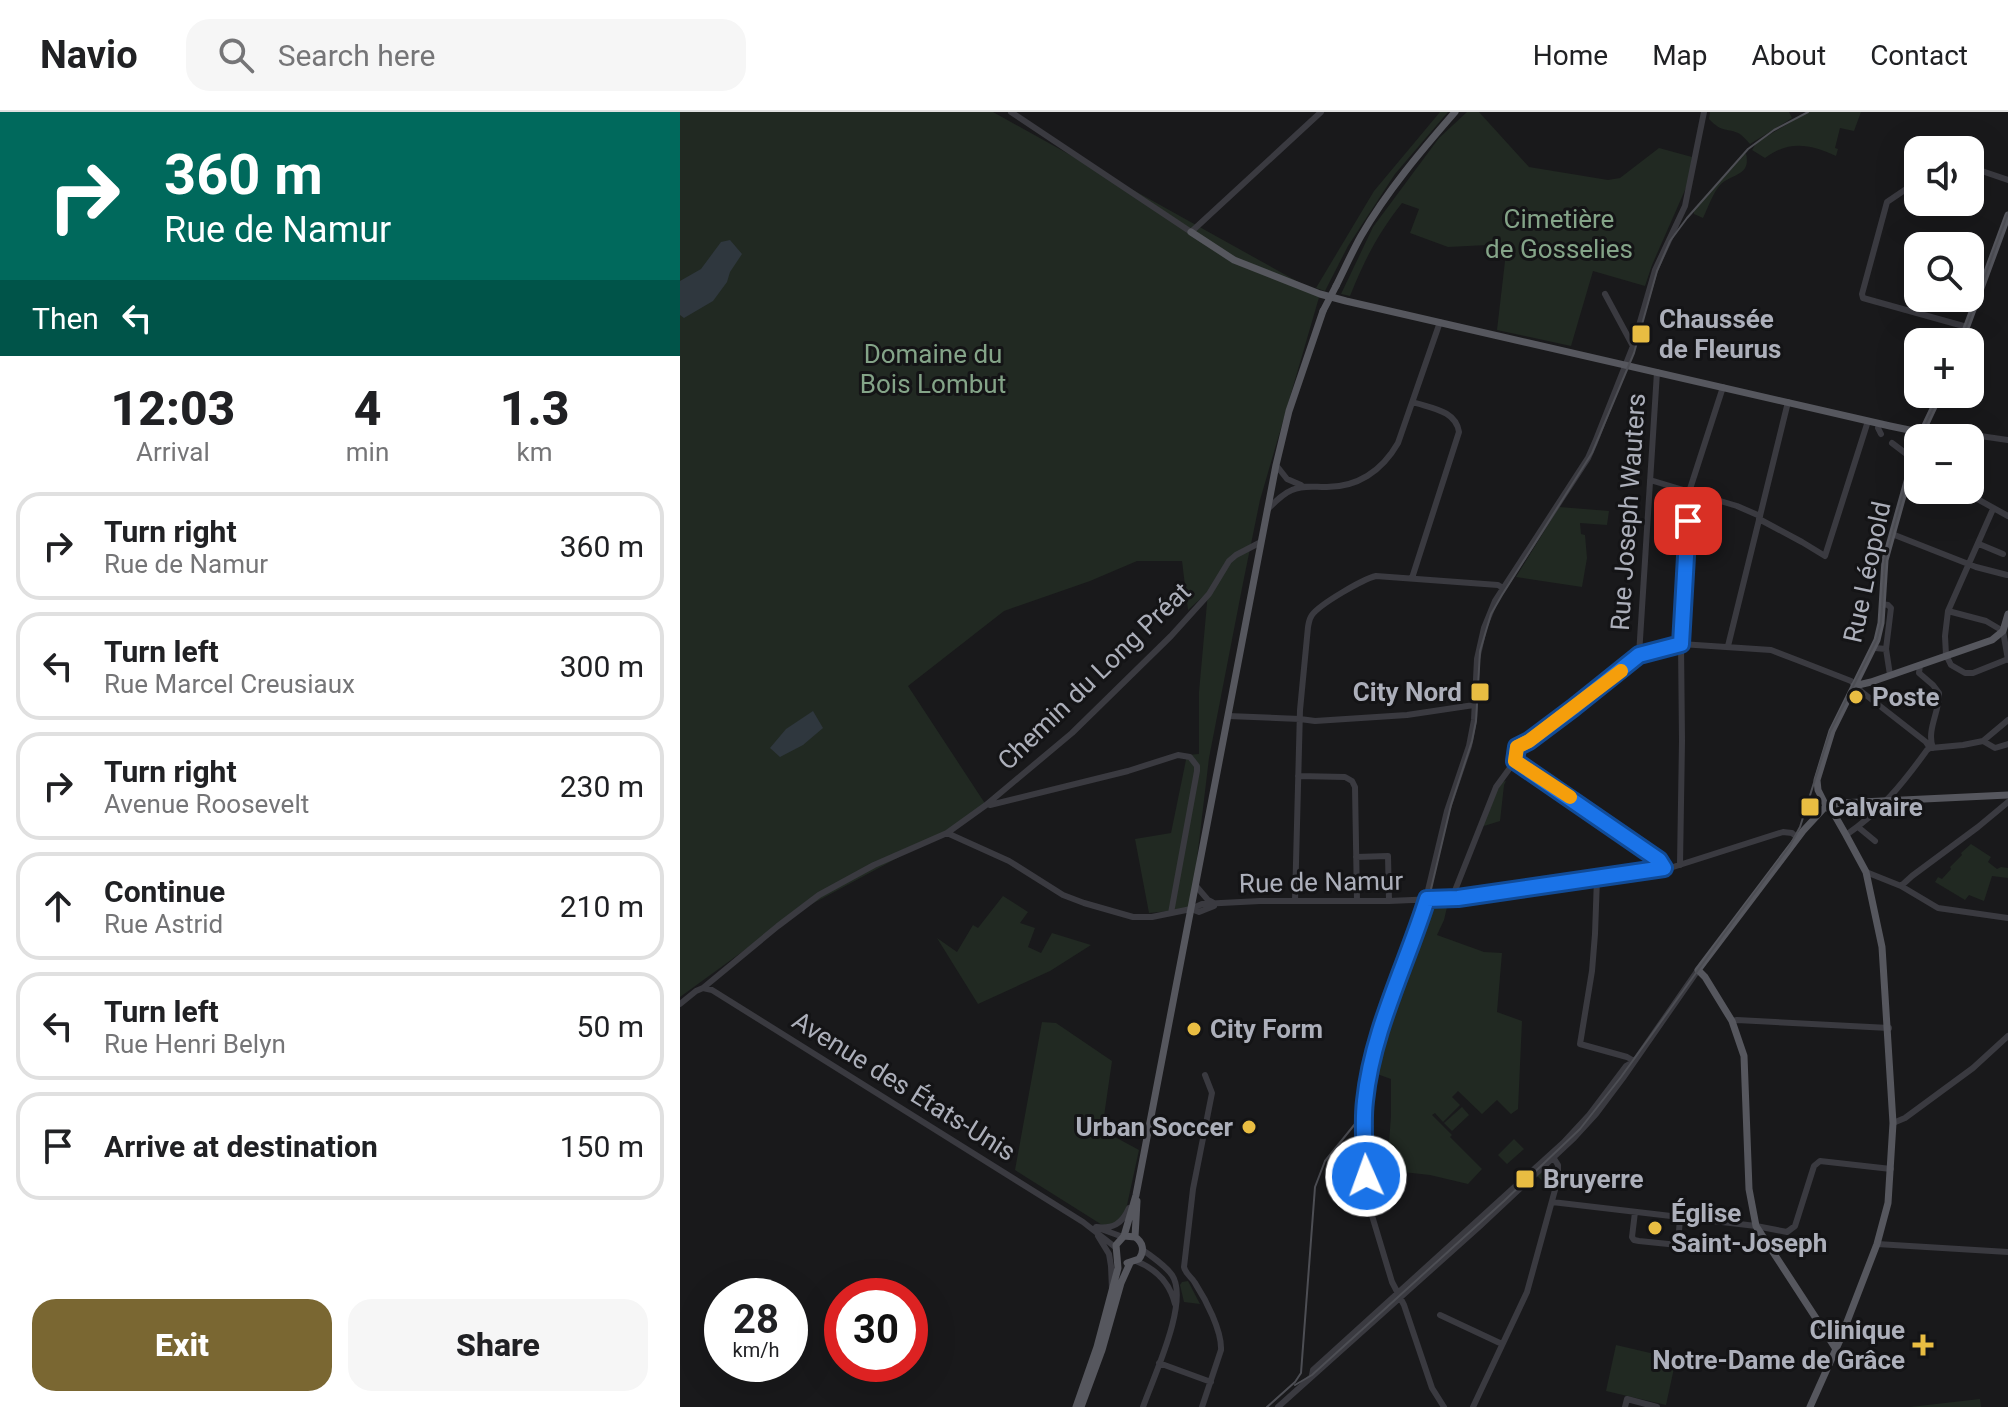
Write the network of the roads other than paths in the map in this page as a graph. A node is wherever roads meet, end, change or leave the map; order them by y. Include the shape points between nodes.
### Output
1 (1011, 112) edge
2 (1321, 112) edge
3 (1448, 112) edge
4 (1455, 112) edge
5 (1704, 112) edge
6 (1445, 123) junction
7 (1984, 172) edge
8 (2008, 180) edge
9 (1904, 190) edge
10 (2008, 215) edge
11 (1191, 232) junction
12 (1605, 294) dead end
13 (1440, 322) junction
14 (1967, 327) joint
15 (1633, 346) junction
16 (1626, 364) junction
17 (1657, 372) junction
18 (1723, 387) junction
19 (1413, 402) junction
20 (1788, 402) junction
21 (1867, 421) junction
22 (1879, 424) junction
23 (1904, 429) edge
24 (1881, 434) dead end
25 (1984, 437) edge
26 (2008, 440) edge
27 (1892, 443) dead end
28 (1904, 454) edge
29 (1276, 465) junction
30 (1650, 480) junction
31 (1305, 487) junction
32 (1689, 492) junction
33 (1904, 496) edge
34 (1984, 504) edge
35 (1993, 509) junction
36 (1267, 510) junction
37 (2008, 516) edge
38 (1760, 517) junction
39 (1892, 534) junction
40 (1261, 542) junction
41 (1979, 544) junction
42 (2003, 554) dead end
43 (1968, 564) junction
44 (2008, 575) edge
45 (1412, 578) junction
46 (1503, 588) junction
47 (1882, 604) junction
48 (1948, 611) junction
49 (2008, 614) edge
50 (2003, 631) junction
51 (1681, 644) junction
52 (1728, 646) junction
53 (1875, 648) junction
54 (1886, 649) junction
55 (1639, 655) junction
56 (1946, 655) junction
57 (2008, 660) edge
58 (1920, 665) junction
59 (1890, 675) junction
60 (1854, 686) junction
61 (1474, 705) junction
62 (1228, 716) junction
63 (1300, 719) junction
64 (2008, 720) edge
65 (1983, 741) junction
66 (1930, 744) junction
67 (2008, 744) edge
68 (1515, 761) junction
69 (1298, 776) junction
70 (2008, 795) edge
71 (1888, 801) junction
72 (2008, 802) edge
73 (986, 805) junction
74 (1826, 806) junction
75 (1858, 827) junction
76 (947, 833) junction
77 (1846, 835) junction
78 (1798, 838) junction
79 (1875, 841) dead end
80 (1356, 857) junction
81 (1680, 865) junction
82 (1664, 868) junction
83 (1866, 872) junction
84 (1597, 878) junction
85 (1196, 886) junction
86 (1901, 886) junction
87 (1452, 898) junction
88 (1427, 899) junction
89 (1295, 901) junction
90 (1357, 901) junction
91 (1389, 901) junction
92 (1220, 905) junction
93 (1191, 909) junction
94 (1171, 913) junction
95 (2008, 918) edge
96 (1698, 970) junction
97 (703, 988) junction
98 (680, 1004) edge
99 (1732, 1021) junction
100 (1889, 1028) junction
101 (2008, 1036) edge
102 (1634, 1061) junction
103 (1205, 1075) dead end
104 (1893, 1123) junction
105 (1552, 1155) junction
106 (1891, 1169) junction
107 (1136, 1195) junction
108 (1552, 1202) junction
109 (1635, 1212) junction
110 (1680, 1218) junction
111 (1756, 1226) junction
112 (1096, 1230) junction
113 (1123, 1236) junction
114 (1135, 1237) junction
115 (1877, 1244) junction
116 (1115, 1247) junction
117 (1143, 1250) junction
118 (2008, 1252) edge
119 (1118, 1258) junction
120 (1133, 1262) junction
121 (1185, 1270) junction
122 (1172, 1276) junction
123 (1165, 1281) junction
124 (1112, 1290) junction
125 (1399, 1295) junction
126 (1176, 1307) junction
127 (1440, 1315) dead end
128 (1502, 1344) junction
129 (1836, 1349) junction
130 (1159, 1363) junction
131 (1211, 1382) junction
132 (1476, 1406) edge
133 (1078, 1407) edge
134 (1143, 1407) edge
135 (1202, 1407) edge
136 (1278, 1407) edge
137 (1444, 1407) edge
138 (1625, 1407) edge
139 (1657, 1407) edge
140 (1810, 1407) edge

1 - 11 street
2 - 11 street
3 - 6 street
4 - 6 main road
5 - 15 street via 1688,195 1655,270
6 - 29 main road, bridge via 1391,190 1323,311
7 - 8 street
9 - 14 street via 1887,202 1863,298
10 - 14 main road
11 - 13 main road via 1234,260 1320,294
12 - 15 street
13 - 16 main road
13 - 19 street
15 - 16 street
16 - 17 main road
16 - 46 street via 1588,458
17 - 18 main road
17 - 30 street, Rue Joseph Wauters
18 - 20 main road
18 - 32 street
19 - 31 street via 1391,456 1369,476 1342,486
19 - 45 street via 1449,415 1459,432
20 - 21 main road
20 - 38 street
21 - 22 main road
21 - 38 street via 1825,556
22 - 23 main road
22 - 24 street
25 - 26 street
27 - 28 street
29 - 31 street via 1287,479
29 - 36 main road
30 - 32 street
30 - 55 street, Rue Joseph Wauters
31 - 36 street via 1290,491
32 - 38 street
32 - 51 street
33 - 39 main road, Rue Léopold
34 - 35 street
35 - 37 street
35 - 41 street
36 - 40 main road
38 - 52 street
39 - 43 street
39 - 47 main road, Rue Léopold
40 - 62 main road
40 - 73 street, Chemin du Long Préat via 1232,558 1209,594 1171,636 1072,733
41 - 42 street
41 - 43 street
43 - 44 street
43 - 48 street
45 - 46 street
45 - 63 street via 1365,579 1312,614
46 - 61 street via 1480,642
47 - 53 main road, Rue Léopold
47 - 54 street via 1892,604
48 - 50 street
48 - 56 street
49 - 50 main road
50 - 56 main road via 1983,644
50 - 57 street
51 - 52 street
51 - 55 street
51 - 81 street
52 - 60 street via 1776,651
53 - 54 street
53 - 60 main road, Rue Léopold
54 - 59 street
55 - 68 street via 1517,747
56 - 57 street via 1965,673
56 - 58 main road
58 - 59 main road
58 - 66 street via 1919,673 1940,698
59 - 60 main road
60 - 66 street
60 - 74 main road, Rue Léopold via 1831,733 1816,785
61 - 63 street via 1397,716
61 - 88 street via 1473,731
62 - 63 street
62 - 85 main road
63 - 69 street
64 - 65 street
65 - 66 street
65 - 67 street via 1995,748
66 - 71 street
68 - 82 street
68 - 87 street via 1499,781
69 - 80 street via 1352,781
69 - 89 street
70 - 71 main road
71 - 74 main road
71 - 75 street
72 - 86 street
73 - 76 street, Chemin du Long Préat
73 - 94 street via 1178,755 1190,757 1197,771
74 - 77 main road
74 - 78 main road
75 - 77 street
75 - 79 street
76 - 94 street via 1084,903 1133,917
76 - 97 street, Chemin du Long Préat via 819,895
77 - 83 main road
78 - 81 street, Rue de Namur via 1783,832
78 - 96 main road
80 - 90 street
80 - 91 street via 1388,856
81 - 82 street, Rue de Namur
82 - 84 street, Rue de Namur
83 - 86 street
83 - 100 main road via 1882,947
84 - 87 street, Rue de Namur
84 - 102 street via 1592,971 1580,1044
85 - 92 street, Rue de Namur
85 - 93 main road
86 - 95 street via 1938,908
87 - 88 street, Rue de Namur
88 - 91 street, Rue de Namur
88 - 125 street via 1376,1045 1365,1100 1370,1209
89 - 90 street, Rue de Namur
89 - 92 street, Rue de Namur
90 - 91 street, Rue de Namur
92 - 93 street via 1199,912
93 - 94 street
93 - 107 main road
96 - 99 main road
96 - 102 street
97 - 98 street, Chemin du Long Préat
97 - 112 street, Avenue des États-Unis
99 - 100 street
99 - 111 main road via 1744,1056 1749,1189
100 - 104 main road
101 - 104 street via 1973,1068
102 - 105 street via 1596,1114
103 - 121 street via 1212,1093 1193,1189
104 - 106 main road
105 - 108 street via 1559,1173
105 - 125 street
106 - 111 street via 1820,1161 1792,1230
106 - 115 main road
107 - 112 street via 1117,1225
107 - 113 main road
107 - 114 main road
108 - 109 street
108 - 128 street via 1527,1292
109 - 110 street
109 - 110 street via 1632,1237 1639,1241 1678,1245
110 - 111 street
111 - 129 main road
112 - 113 street, Avenue des États-Unis
112 - 116 street, Avenue des États-Unis
112 - 124 street via 1109,1254
113 - 114 main road
113 - 116 main road
114 - 117 main road
115 - 118 street
115 - 129 main road
116 - 119 main road
117 - 120 main road
117 - 122 street
119 - 120 main road
119 - 124 main road
120 - 123 street via 1146,1265
120 - 133 main road
121 - 122 street
121 - 131 street via 1221,1341
122 - 123 street
122 - 126 street
123 - 126 street
124 - 133 main road
125 - 136 street
125 - 137 street via 1432,1388
126 - 130 street
127 - 128 street
128 - 132 street
129 - 140 main road
130 - 131 street
130 - 134 street
131 - 135 street
138 - 139 street via 1627,1399

